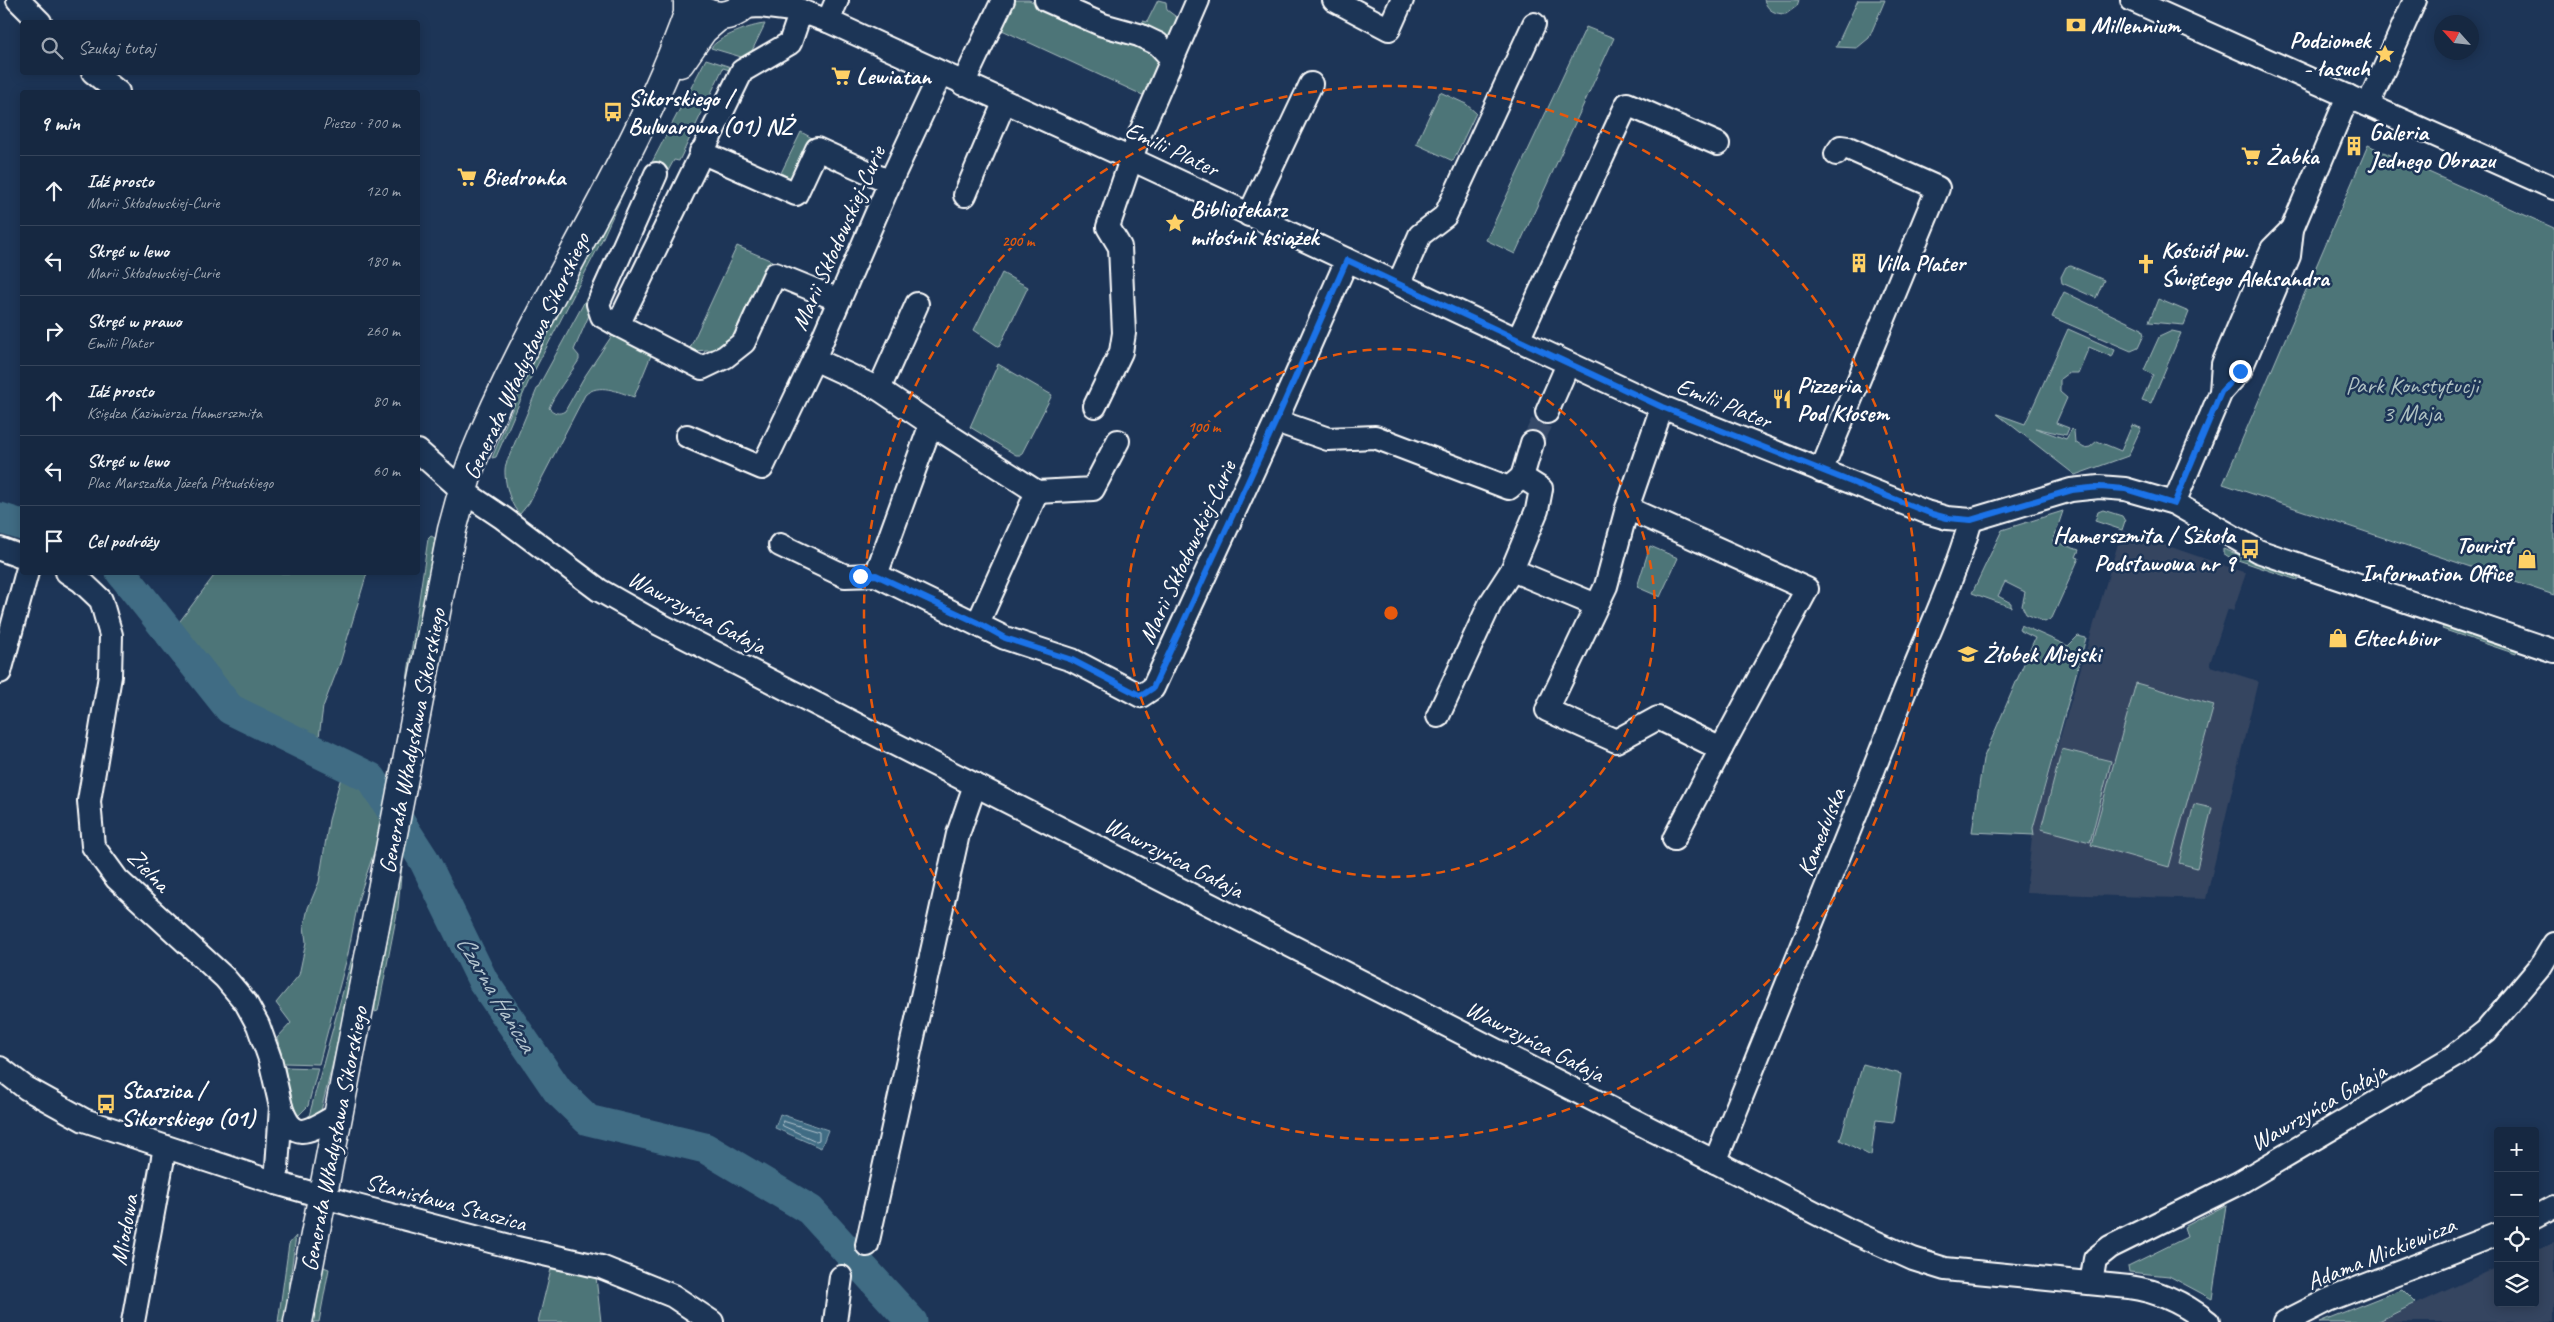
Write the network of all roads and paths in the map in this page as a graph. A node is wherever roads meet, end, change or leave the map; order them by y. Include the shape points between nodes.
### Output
1 (18, 0) edge
2 (689, 0) edge
3 (837, 0) edge
4 (1003, 0) edge
5 (1198, 0) edge
6 (1334, 0) edge
7 (1402, 0) edge
8 (2132, 0) edge
9 (2415, 0) edge
10 (1060, 3) edge
11 (792, 6) edge
12 (737, 8) edge
13 (38, 20) edge
14 (828, 21) junction
15 (1534, 24) dead end
16 (1172, 59) junction
17 (941, 73) junction
18 (97, 75) edge
19 (963, 84) junction
20 (1312, 84) dead end
21 (116, 90) edge
22 (2358, 101) junction
23 (1004, 103) junction
24 (650, 108) junction
25 (1718, 144) dead end
26 (701, 152) junction
27 (1836, 154) dead end
28 (1131, 159) junction
29 (656, 174) dead end
30 (890, 182) junction
31 (2554, 188) edge
32 (965, 195) dead end
33 (1250, 215) junction
34 (1347, 260) junction
35 (1399, 283) junction
36 (839, 300) junction
37 (917, 304) dead end
38 (618, 325) junction
39 (1518, 340) junction
40 (814, 359) junction
41 (1568, 364) junction
42 (879, 389) junction
43 (1095, 406) dead end
44 (1662, 407) junction
45 (1547, 412) tunnel mouth
46 (1276, 421) junction
47 (931, 424) junction
48 (687, 436) dead end
49 (1118, 440) dead end
50 (1532, 443) tunnel mouth
51 (420, 453) edge
52 (1820, 471) junction
53 (1522, 477) junction
54 (463, 491) junction
55 (1036, 492) junction
56 (2174, 504) junction
57 (1627, 508) junction
58 (1971, 520) junction
59 (780, 545) dead end
60 (0, 549) edge
61 (20, 556) edge
62 (1512, 570) junction
63 (26, 575) edge
64 (72, 575) edge
65 (876, 575) junction
66 (1596, 605) junction
67 (978, 623) junction
68 (2554, 651) edge
69 (0, 672) edge
70 (1438, 716) dead end
71 (1721, 749) junction
72 (975, 785) junction
73 (1674, 839) dead end
74 (2554, 944) edge
75 (0, 1068) edge
76 (281, 1107) junction
77 (340, 1114) junction
78 (165, 1147) junction
79 (1715, 1162) junction
80 (276, 1183) junction
81 (323, 1196) junction
82 (2554, 1207) edge
83 (2537, 1217) edge
84 (2494, 1236) edge
85 (867, 1245) dead end
86 (841, 1277) dead end
87 (2091, 1283) junction
88 (133, 1322) edge
89 (298, 1322) edge
90 (712, 1322) edge
91 (835, 1322) edge
92 (2208, 1322) edge
93 (2285, 1322) edge

1 - 13 street
2 - 12 main road via 700,11
2 - 24 main road, Generała Władysława Sikorskiego via 688,14
3 - 14 street
4 - 19 street
5 - 16 street
6 - 7 street via 1389,29
8 - 22 street
9 - 22 street
10 - 16 street via 1103,25 1158,44
11 - 12 street, Emilii Plater
11 - 14 street, Emilii Plater
11 - 26 street via 790,43 742,71
12 - 24 main road, Generała Władysława Sikorskiego via 703,30
14 - 17 street, Emilii Plater
15 - 35 street via 1445,216 1420,235
16 - 28 street
17 - 19 street, Emilii Plater
17 - 30 street, Marii Skłodowskiej-Curie
18 - 21 street
19 - 23 street, Emilii Plater
20 - 33 street
22 - 31 street
22 - 56 street via 2292,229 2272,249 2224,364 2221,392
23 - 28 street, Emilii Plater
23 - 32 street
24 - 54 main road, Generała Władysława Sikorskiego via 520,358 475,455
25 - 39 street via 1627,104
26 - 30 street via 796,194 817,149
26 - 38 street
27 - 52 street via 1841,147 1848,148 1938,188
28 - 33 street, Emilii Plater
28 - 43 street via 1108,227 1120,247 1124,333 1121,352 1100,380
29 - 38 street via 598,304 602,316
30 - 36 street, Marii Skłodowskiej-Curie
33 - 34 street, Emilii Plater
34 - 35 street, Emilii Plater
34 - 46 street, Marii Skłodowskiej-Curie
35 - 39 street, Emilii Plater
36 - 38 street via 775,274 744,342 725,357 702,368
36 - 40 street, Marii Skłodowskiej-Curie
37 - 42 street
39 - 41 street, Emilii Plater
40 - 42 street, Marii Skłodowskiej-Curie
40 - 48 street via 762,468
41 - 44 street, Emilii Plater
41 - 45 street
42 - 47 street, Marii Skłodowskiej-Curie
44 - 52 street, Emilii Plater
44 - 57 street
46 - 53 street via 1328,439 1375,437 1509,488
46 - 67 street, Marii Skłodowskiej-Curie via 1153,688 1141,696 1072,660 1005,638
47 - 55 street, Marii Skłodowskiej-Curie
47 - 65 street
49 - 55 street via 1093,489
50 - 53 street
51 - 54 street, Wawrzyńca Gałaja
52 - 58 street, Emilii Plater via 1926,512
53 - 62 street via 1540,489 1537,510
54 - 72 street, Wawrzyńca Gałaja via 600,590 659,624
54 - 77 main road, Generała Władysława Sikorskiego via 452,530
55 - 67 street
56 - 58 street via 2125,489 2100,487 2072,490
56 - 68 street via 2258,551
57 - 66 street via 1606,586
57 - 71 street via 1807,589
58 - 79 street, Kamedulska via 1949,589 1911,674
59 - 65 street, Marii Skłodowskiej-Curie via 845,576
60 - 61 street
62 - 66 street
62 - 70 street via 1490,604
63 - 69 street
64 - 76 street, Zielna via 100,600 111,635 110,676 89,801 92,846 117,879 226,978 246,1003 270,1059
65 - 67 street, Marii Skłodowskiej-Curie
66 - 71 street via 1548,710 1616,741 1658,718
71 - 73 street
72 - 79 street, Wawrzyńca Gałaja
72 - 85 street via 958,834
74 - 87 street, Wawrzyńca Gałaja via 2540,967 2486,1030 2453,1057 2239,1183 2110,1247 2095,1259
75 - 78 street, Stanisława Staszica via 26,1088 84,1120
76 - 77 street via 288,1125 302,1131
76 - 80 street, Zielna
77 - 81 main road, Generała Władysława Sikorskiego
78 - 80 street, Stanisława Staszica
78 - 88 street, Miodowa
79 - 87 street, Wawrzyńca Gałaja via 1851,1231 1921,1262 1945,1269
80 - 81 street, Stanisława Staszica
81 - 89 main road, Generała Władysława Sikorskiego
81 - 90 street, Stanisława Staszica via 508,1246 601,1267 673,1296
82 - 83 street
84 - 93 street, Adama Mickiewicza via 2328,1300
86 - 91 street
87 - 92 street, Wawrzyńca Gałaja via 2158,1292 2191,1308

